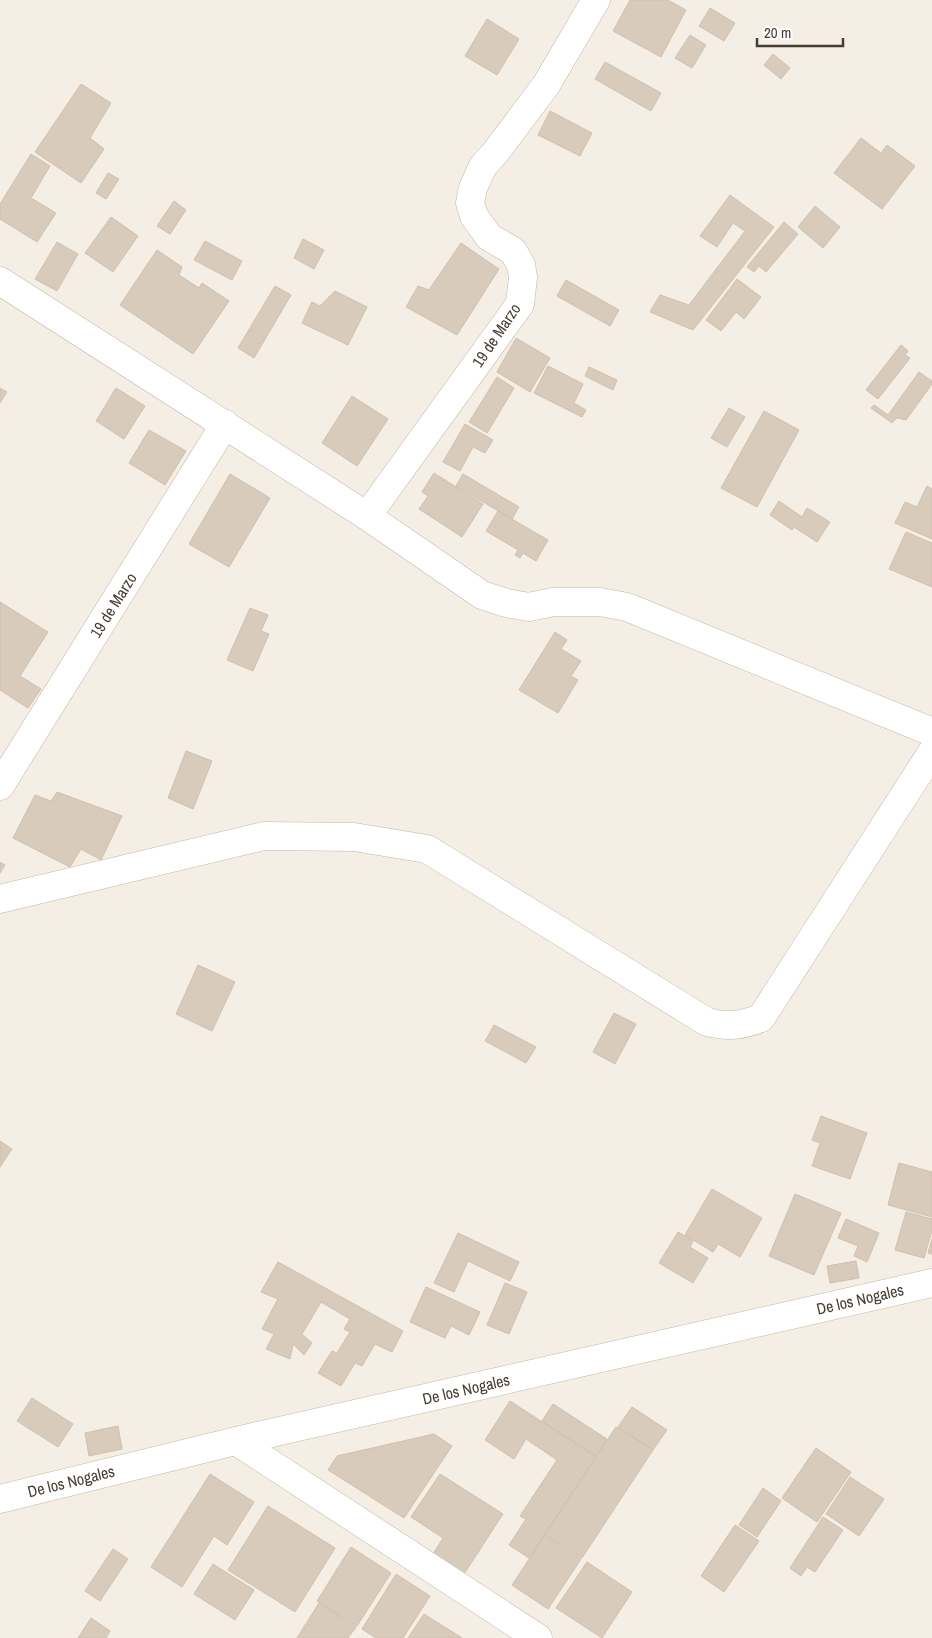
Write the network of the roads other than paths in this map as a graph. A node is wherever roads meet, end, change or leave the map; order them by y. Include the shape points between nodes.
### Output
1 (596, 0) edge
2 (0, 281) edge
3 (225, 424) junction
4 (367, 516) junction
5 (932, 732) edge
6 (932, 752) edge
7 (0, 786) edge
8 (0, 899) edge
9 (932, 1283) edge
10 (236, 1441) junction
11 (0, 1499) edge
12 (538, 1638) edge

1 - 4 street, 19 de Marzo via 546,85 482,166 473,188 470,203 474,216 489,237 513,251 521,265 520,304
2 - 3 street
3 - 4 street
3 - 7 street, 19 de Marzo
4 - 5 street via 482,594 529,607 553,602 600,602 627,607
6 - 8 street via 760,1018 746,1024 727,1026 707,1022 427,849 363,838 264,836
9 - 10 street, De los Nogales
10 - 11 street, De los Nogales
10 - 12 street

